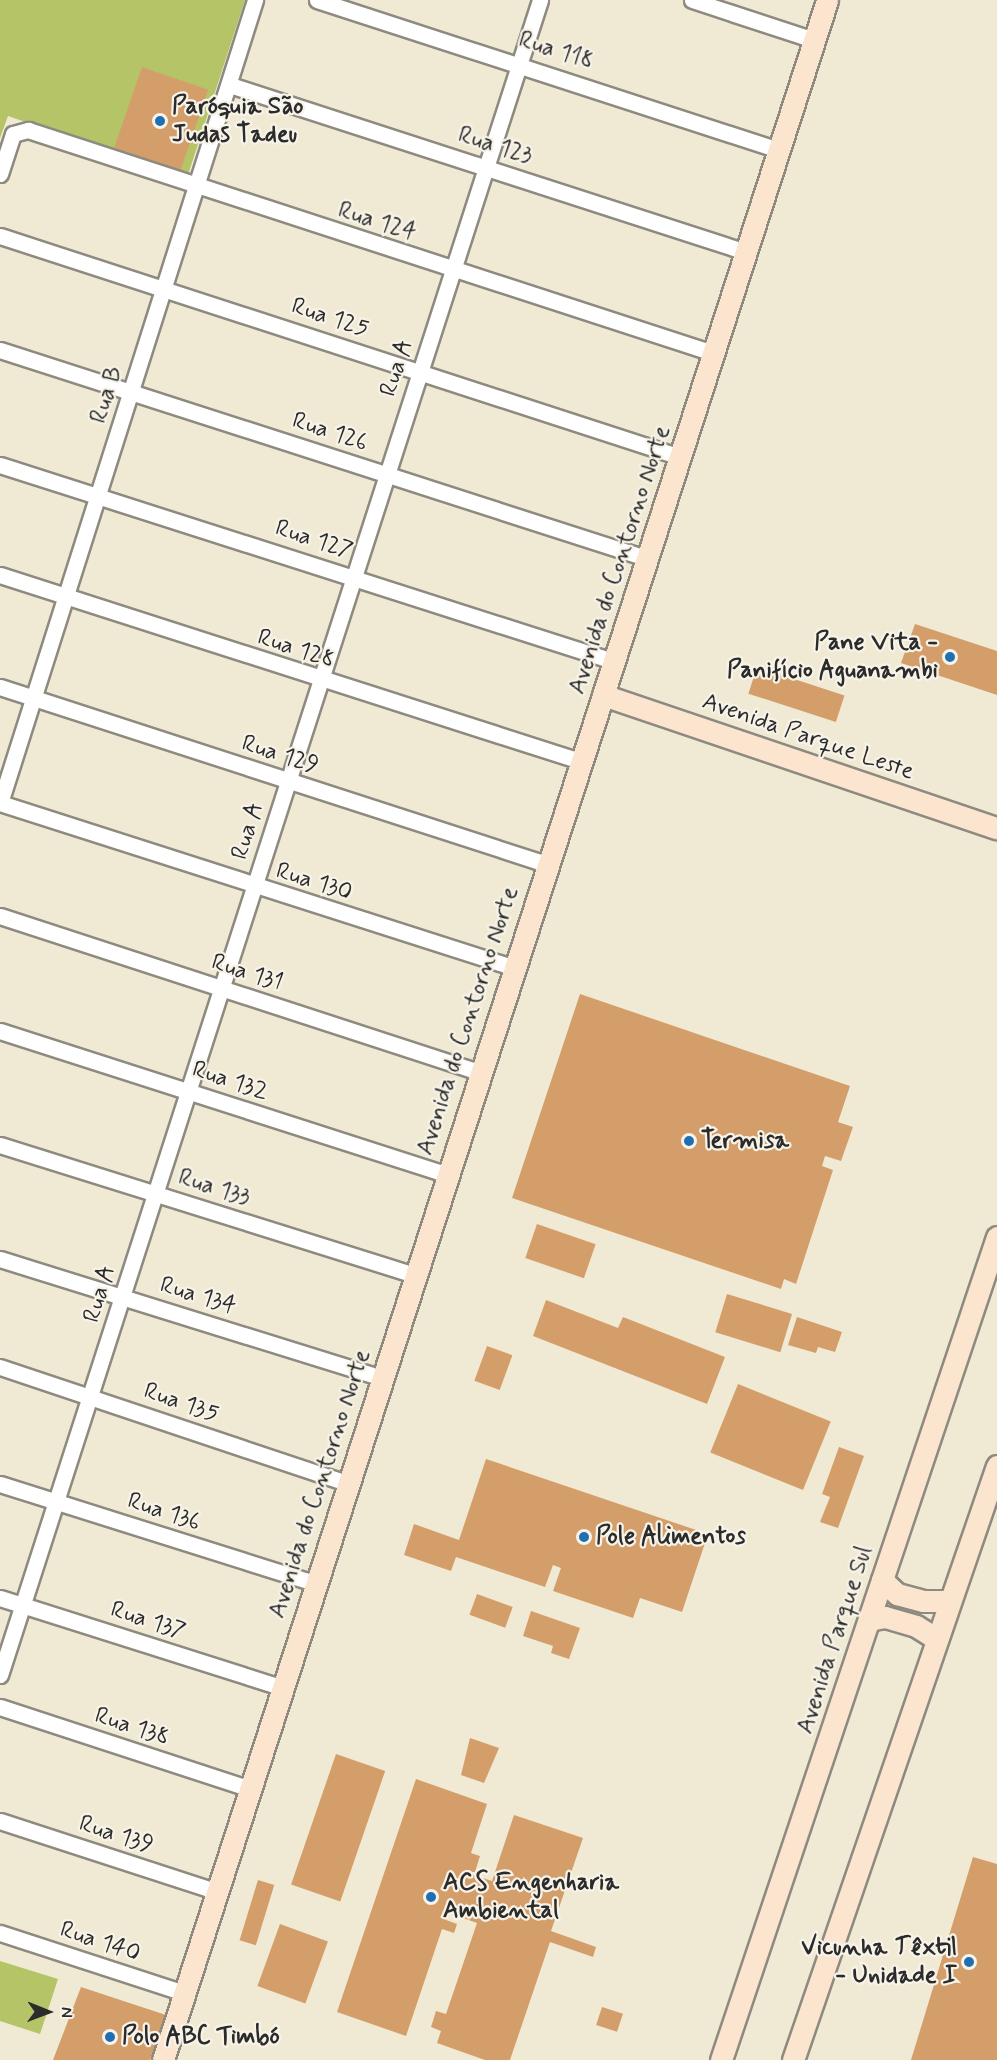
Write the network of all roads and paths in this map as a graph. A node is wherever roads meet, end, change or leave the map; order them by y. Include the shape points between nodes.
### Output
1 (255, 0) edge
2 (317, 0) edge
3 (540, 0) edge
4 (692, 0) edge
5 (827, 0) edge
6 (814, 40) junction
7 (520, 63) junction
8 (230, 85) junction
9 (779, 150) junction
10 (485, 166) junction
11 (0, 174) edge
12 (196, 187) junction
13 (0, 236) edge
14 (746, 252) junction
15 (453, 270) junction
16 (164, 288) junction
17 (0, 350) edge
18 (713, 353) junction
19 (420, 371) junction
20 (132, 392) junction
21 (680, 456) junction
22 (0, 465) edge
23 (386, 474) junction
24 (97, 495) junction
25 (646, 558) junction
26 (0, 575) edge
27 (351, 575) junction
28 (64, 596) junction
29 (613, 661) junction
30 (320, 680) junction
31 (0, 687) edge
32 (603, 694) junction
33 (32, 697) junction
34 (580, 761) junction
35 (287, 781) junction
36 (0, 803) edge
37 (997, 828) edge
38 (546, 864) junction
39 (254, 887) junction
40 (0, 916) edge
41 (512, 968) junction
42 (221, 988) junction
43 (0, 1030) edge
44 (479, 1072) junction
45 (188, 1091) junction
46 (0, 1145) edge
47 (446, 1174) junction
48 (154, 1192) junction
49 (997, 1237) edge
50 (0, 1258) edge
51 (414, 1275) junction
52 (123, 1297) junction
53 (0, 1367) edge
54 (382, 1378) junction
55 (92, 1396) junction
56 (997, 1466) edge
57 (347, 1483) junction
58 (0, 1484) edge
59 (56, 1502) junction
60 (882, 1580) junction
61 (314, 1584) junction
62 (0, 1598) edge
63 (950, 1601) junction
64 (23, 1605) junction
65 (869, 1620) junction
66 (937, 1639) junction
67 (0, 1675) edge
68 (283, 1688) junction
69 (0, 1707) edge
70 (251, 1790) junction
71 (0, 1821) edge
72 (218, 1892) junction
73 (0, 1933) edge
74 (185, 1993) junction
75 (163, 2060) edge
76 (721, 2060) edge
77 (793, 2060) edge

1 - 8 street, Rua B
2 - 7 street, Rua 118
3 - 7 street, Rua A
4 - 6 street
5 - 6 street, Avenida do Contorno Norte
6 - 9 street, Avenida do Contorno Norte
7 - 9 street, Rua 118
7 - 10 street, Rua A
8 - 10 street, Rua 123
8 - 12 street, Rua B
9 - 14 street, Avenida do Contorno Norte
10 - 14 street, Rua 123
10 - 15 street, Rua A
11 - 12 street, Rua 124 via 13,134 28,130
12 - 15 street, Rua 124
12 - 16 street, Rua B
13 - 16 street, Rua 125
14 - 18 street, Avenida do Contorno Norte
15 - 18 street, Rua 124
15 - 19 street, Rua A
16 - 19 street, Rua 125
16 - 20 street, Rua B
17 - 20 street, Rua 126
18 - 21 street, Avenida do Contorno Norte
19 - 21 street, Rua 125
19 - 23 street, Rua A
20 - 23 street, Rua 126
20 - 24 street, Rua B
21 - 25 street, Avenida do Contorno Norte
22 - 24 street, Rua 127
23 - 25 street, Rua 126
23 - 27 street, Rua A
24 - 27 street, Rua 127
24 - 28 street, Rua B
25 - 29 street, Avenida do Contorno Norte
26 - 28 street, Rua 128
27 - 29 street, Rua 127
27 - 30 street, Rua A
28 - 30 street, Rua 128
28 - 33 street, Rua B
29 - 32 street, Avenida do Contorno Norte
30 - 34 street, Rua 128
30 - 35 street, Rua A
31 - 33 street, Rua 129
32 - 34 street, Avenida do Contorno Norte
32 - 37 street, Avenida Parque Leste
33 - 35 street, Rua 129
33 - 36 street, Rua B
34 - 38 street, Avenida do Contorno Norte
35 - 38 street, Rua 129
35 - 39 street, Rua A
36 - 39 street, Rua 130
38 - 41 street, Avenida do Contorno Norte
39 - 41 street, Rua 130
39 - 42 street, Rua A
40 - 42 street, Rua 131
41 - 44 street, Avenida do Contorno Norte
42 - 44 street, Rua 131
42 - 45 street, Rua A
43 - 45 street, Rua 132
44 - 47 street, Avenida do Contorno Norte
45 - 47 street, Rua 132
45 - 48 street, Rua A
46 - 48 street, Rua 133
47 - 51 street, Avenida do Contorno Norte
48 - 51 street, Rua 133
48 - 52 street, Rua A
49 - 60 street, Avenida Parque Sul
50 - 52 street, Rua 134
51 - 54 street, Avenida do Contorno Norte
52 - 54 street, Rua 134
52 - 55 street, Rua A
53 - 55 street, Rua 135
54 - 57 street, Avenida do Contorno Norte
55 - 57 street, Rua 135
55 - 59 street, Rua A
56 - 63 street
57 - 61 street, Avenida do Contorno Norte
58 - 59 street, Rua 136
59 - 61 street, Rua 136
59 - 64 street, Rua A
60 - 63 street via 897,1594 923,1601
60 - 65 street, Avenida Parque Sul
61 - 68 street, Avenida do Contorno Norte
62 - 64 street, Rua 137
63 - 66 street
64 - 67 street, Rua A
64 - 68 street, Rua 137
65 - 66 street via 885,1617 916,1626
65 - 76 street, Avenida Parque Sul
66 - 77 street
68 - 70 street, Avenida do Contorno Norte
69 - 70 street, Rua 138
70 - 72 street, Avenida do Contorno Norte
71 - 72 street, Rua 139
72 - 74 street, Avenida do Contorno Norte
73 - 74 street, Rua 140
74 - 75 street, Avenida do Contorno Norte

